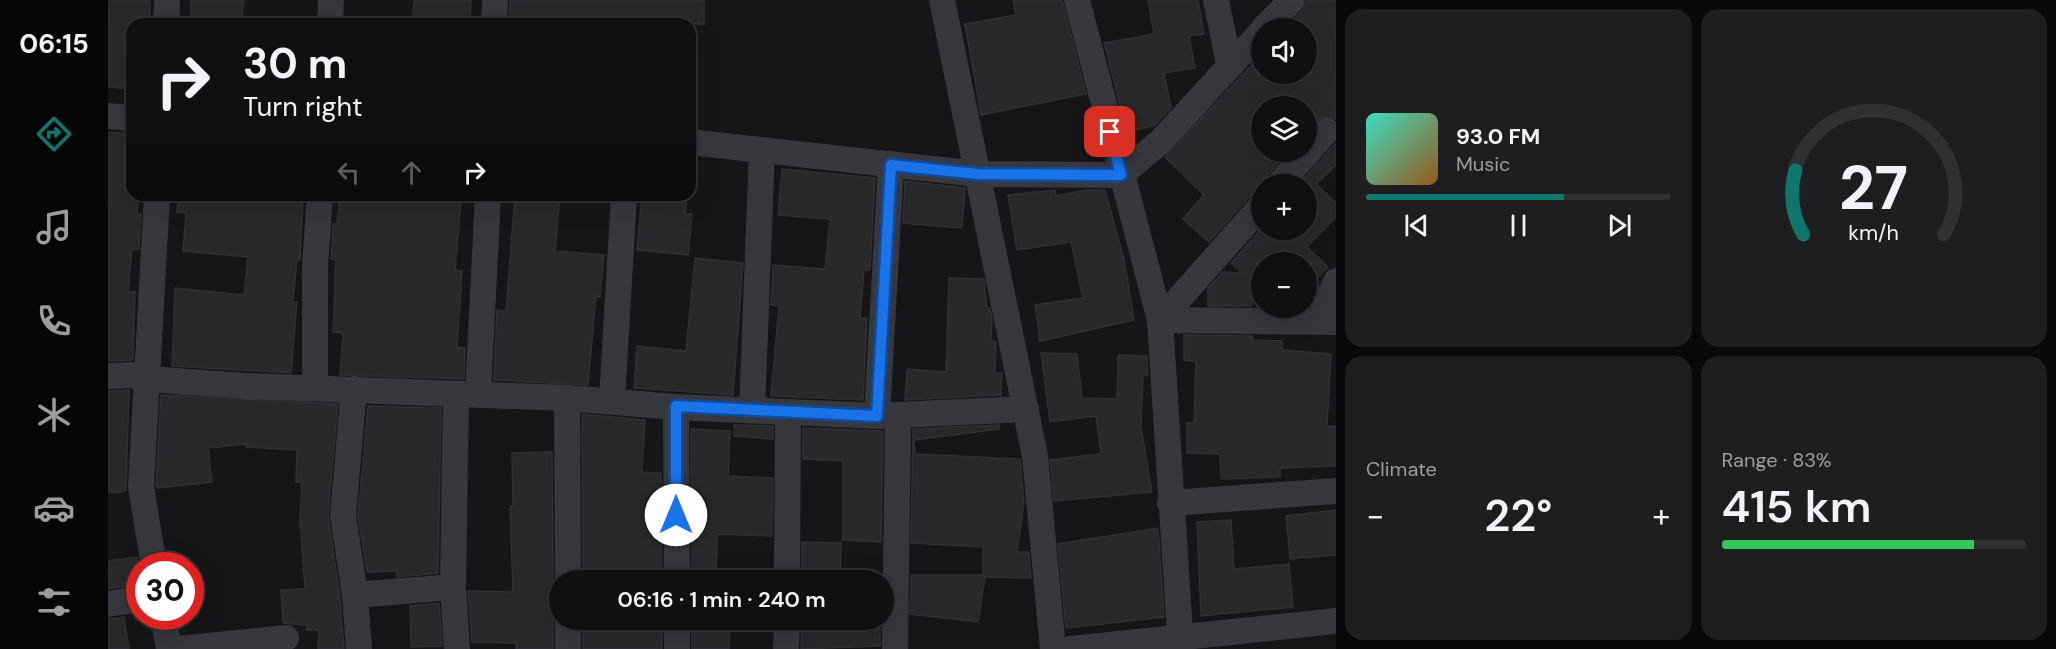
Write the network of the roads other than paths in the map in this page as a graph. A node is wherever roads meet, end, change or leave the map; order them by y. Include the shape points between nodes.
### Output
1 (167, 0) edge
2 (331, 0) edge
3 (495, 0) edge
4 (942, 0) edge
5 (1077, 0) edge
6 (1216, 0) edge
7 (1292, 0) edge
8 (166, 18) edge
9 (330, 18) edge
10 (494, 18) edge
11 (1275, 18) edge
12 (1251, 42) edge
13 (1229, 64) junction
14 (108, 116) edge
15 (126, 118) edge
16 (1327, 131) dead end
17 (696, 143) edge
18 (762, 150) junction
19 (891, 165) junction
20 (978, 174) junction
21 (1288, 174) edge
22 (1121, 175) junction
23 (157, 201) edge
24 (320, 201) edge
25 (487, 201) edge
26 (624, 201) edge
27 (1251, 217) edge
28 (1336, 281) edge
29 (1160, 320) junction
30 (1327, 322) edge
31 (108, 376) edge
32 (147, 379) junction
33 (315, 388) junction
34 (354, 389) junction
35 (467, 394) junction
36 (567, 398) junction
37 (612, 400) junction
38 (676, 406) junction
39 (1026, 409) junction
40 (752, 410) junction
41 (788, 412) junction
42 (887, 416) junction
43 (1336, 491) edge
44 (1170, 503) junction
45 (152, 552) edge
46 (568, 570) edge
47 (677, 570) edge
48 (787, 570) edge
49 (453, 587) junction
50 (355, 595) junction
51 (126, 601) edge
52 (108, 604) edge
53 (1336, 621) edge
54 (166, 630) edge
55 (568, 630) edge
56 (677, 630) edge
57 (787, 630) edge
58 (286, 638) dead end
59 (1180, 644) edge
60 (170, 649) edge
61 (178, 649) edge
62 (359, 649) edge
63 (457, 649) edge
64 (568, 649) edge
65 (677, 649) edge
66 (786, 649) edge
67 (895, 649) edge
68 (1053, 649) edge
69 (1071, 649) edge

1 - 8 street
2 - 9 street
3 - 10 street
4 - 20 street
5 - 22 street
6 - 13 street
7 - 11 street
12 - 13 street
13 - 22 street via 1161,141
14 - 15 street
16 - 21 street
17 - 18 street
18 - 19 street
18 - 40 street
19 - 20 street
19 - 42 street
20 - 22 street
20 - 39 street
22 - 29 street
23 - 32 street
24 - 33 street
25 - 35 street
26 - 37 street
27 - 29 street
28 - 30 street
29 - 30 street
29 - 44 street
31 - 32 street
32 - 33 street
32 - 45 street via 141,487
33 - 34 street
34 - 35 street
34 - 50 street via 343,515
35 - 36 street
35 - 49 street
36 - 37 street
36 - 46 street
37 - 38 street
38 - 40 street
38 - 47 street
39 - 42 street
39 - 68 street via 1035,456
40 - 41 street
41 - 42 street
41 - 48 street
42 - 67 street
43 - 44 street
44 - 59 street
49 - 50 street
49 - 63 street
50 - 62 street
51 - 52 street
53 - 59 street
54 - 60 street
55 - 64 street
56 - 65 street
57 - 66 street
58 - 61 street
59 - 69 street

